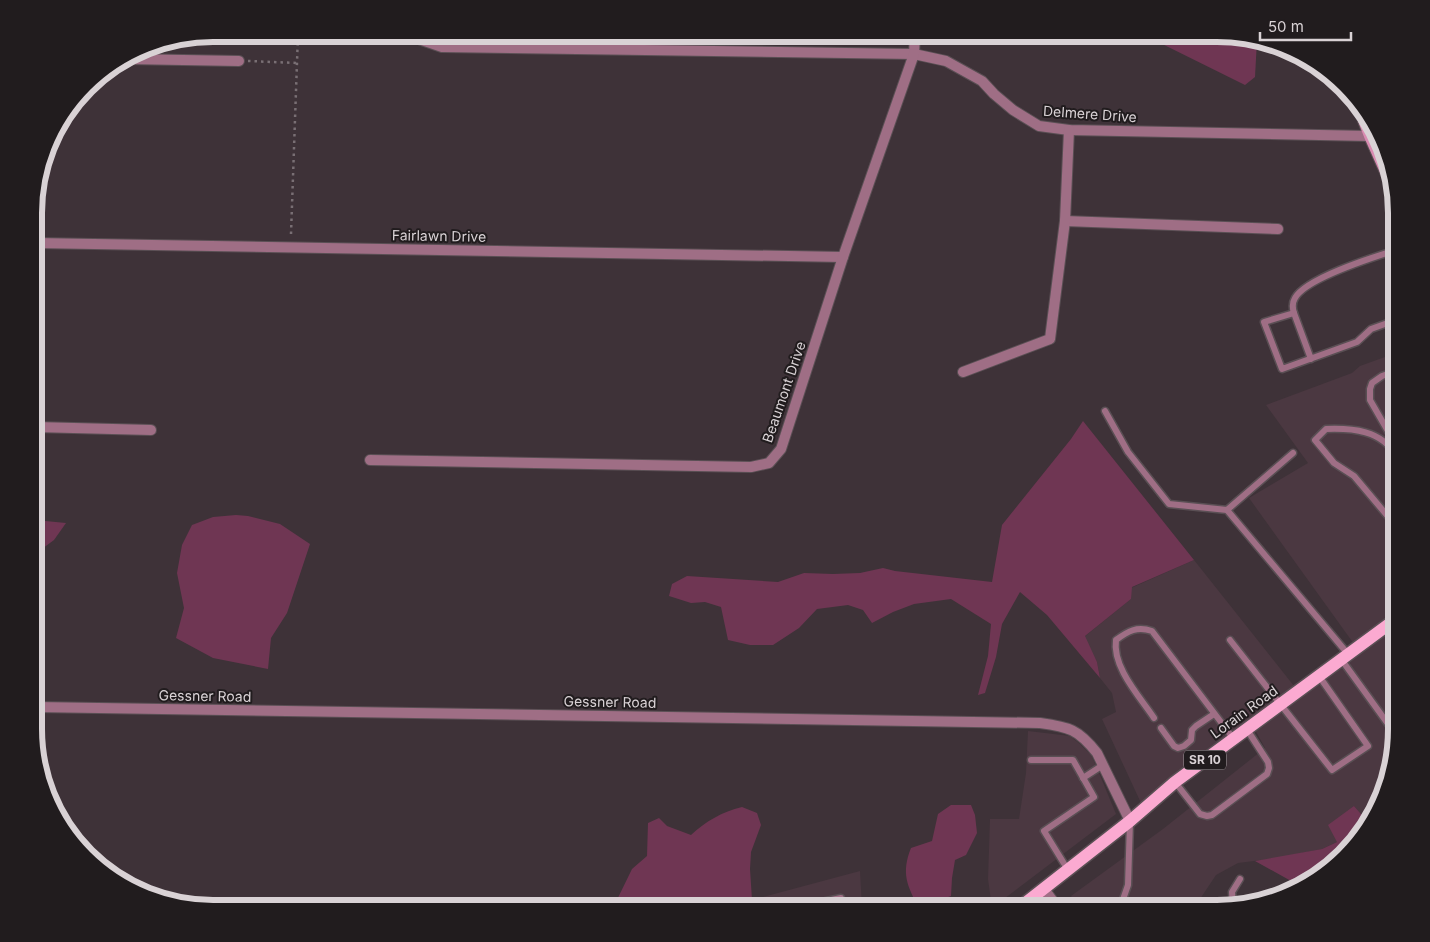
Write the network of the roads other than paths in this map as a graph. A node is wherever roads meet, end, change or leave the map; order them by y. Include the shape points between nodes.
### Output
1 (428, 42) edge
2 (914, 42) edge
3 (914, 54) junction
4 (140, 59) edge
5 (239, 61) road end
6 (1069, 130) junction
7 (1369, 136) edge
8 (1065, 222) junction
9 (1278, 229) dead end
10 (42, 242) edge
11 (1387, 253) edge
12 (843, 257) junction
13 (1294, 313) junction
14 (1387, 323) edge
15 (1311, 359) junction
16 (963, 372) dead end
17 (1387, 374) edge
18 (1105, 412) dead end
19 (42, 427) edge
20 (1387, 429) edge
21 (151, 430) dead end
22 (1387, 445) edge
23 (1293, 453) dead end
24 (370, 460) dead end
25 (1227, 510) junction
26 (1387, 515) edge
27 (1387, 626) edge
28 (1230, 640) dead end
29 (1344, 657) junction
30 (1319, 676) junction
31 (1280, 705) junction
32 (42, 707) edge
33 (1214, 714) junction
34 (1154, 718) dead end
35 (1387, 722) edge
36 (1161, 728) dead end
37 (1246, 728) junction
38 (1233, 738) junction
39 (1031, 760) dead end
40 (1103, 765) junction
41 (1083, 778) junction
42 (1175, 782) junction
43 (1130, 821) junction
44 (1068, 870) junction
45 (1240, 879) dead end
46 (1044, 889) junction
47 (1232, 898) edge
48 (1031, 899) edge
49 (1051, 899) edge
50 (1123, 899) edge

1 - 3 street, Delmere Drive via 442,47
2 - 3 street, Beaumont Drive
3 - 6 street, Delmere Drive via 946,61 982,81 1013,110 1039,126
3 - 12 street, Beaumont Drive
4 - 5 street
6 - 7 street, Delmere Drive
6 - 8 street
8 - 9 street
8 - 16 street via 1050,339
10 - 12 street, Fairlawn Drive
11 - 13 lane via 1350,265 1308,286 1296,297 1292,307
12 - 24 street, Beaumont Drive via 781,449 769,463 751,467
13 - 15 lane
13 - 15 lane via 1264,322 1282,369
14 - 15 lane via 1372,329 1358,342
17 - 20 lane via 1372,383 1370,389 1370,400
18 - 25 lane via 1128,452 1169,504
19 - 21 street
22 - 26 lane via 1369,432 1349,428 1326,429 1315,440 1334,463 1354,476
23 - 25 lane
25 - 29 lane
27 - 29 main road, Lorain Road / SR 10
28 - 31 lane
29 - 30 main road, Lorain Road / SR 10
29 - 35 lane
30 - 31 main road, Lorain Road / SR 10
30 - 31 lane via 1368,746 1332,770
31 - 37 main road, Lorain Road / SR 10
32 - 40 street, Gessner Road via 1040,723 1069,728 1082,735
33 - 34 lane via 1152,631 1143,628 1129,631 1116,640 1114,650 1118,665
33 - 36 lane via 1196,726 1191,740 1178,748
33 - 38 lane
37 - 38 main road, Lorain Road / SR 10
37 - 42 lane via 1268,762 1267,774 1207,816 1200,814
38 - 42 main road, Lorain Road / SR 10
39 - 41 lane via 1073,760
40 - 41 lane
40 - 43 street, Gessner Road
41 - 44 lane via 1094,797 1044,831
42 - 43 main road, Lorain Road / SR 10
43 - 44 main road, Lorain Road / SR 10
43 - 50 lane via 1128,885
44 - 46 main road, Lorain Road / SR 10
45 - 47 lane via 1232,892
46 - 48 main road, Lorain Road / SR 10
46 - 49 street

